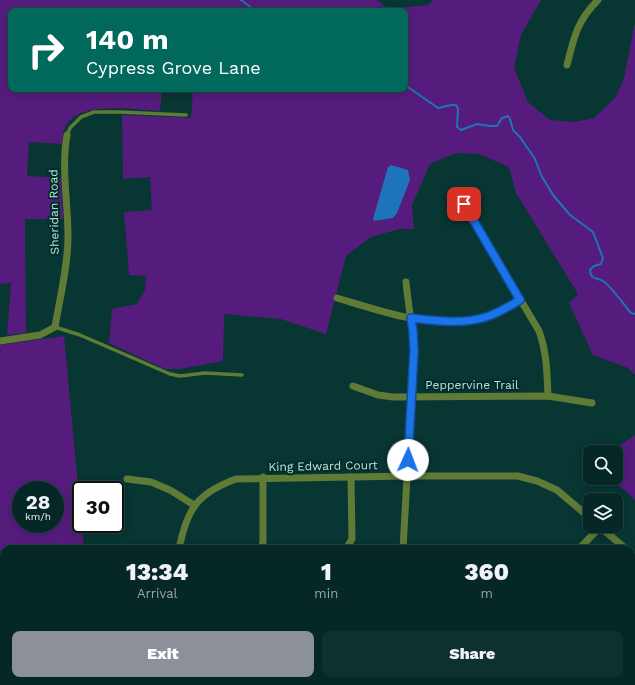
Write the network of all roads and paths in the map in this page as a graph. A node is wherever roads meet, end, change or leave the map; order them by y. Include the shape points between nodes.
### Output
1 (598, 0) edge
2 (567, 65) dead end
3 (186, 115) dead end
4 (67, 135) joint
5 (464, 204) dead end
6 (406, 282) dead end
7 (337, 298) dead end
8 (520, 300) junction
9 (411, 318) junction
10 (55, 327) junction
11 (0, 341) edge
12 (242, 375) dead end
13 (353, 386) dead end
14 (411, 396) junction
15 (548, 396) junction
16 (592, 404) dead end
17 (351, 476) junction
18 (408, 476) junction
19 (263, 477) junction
20 (127, 479) dead end
21 (194, 505) junction
22 (583, 512) edge
23 (594, 533) edge
24 (607, 533) edge
25 (180, 545) edge
26 (262, 545) edge
27 (348, 545) edge
28 (403, 545) edge
29 (583, 545) edge
30 (621, 545) edge

1 - 2 street via 588,10 576,31
3 - 4 lane via 94,112 81,117
4 - 10 street, Sheridan Road via 64,164 68,238
5 - 8 street
6 - 9 street
7 - 9 street
8 - 9 street via 490,316 463,322
8 - 15 street via 544,344
9 - 14 street via 414,351
10 - 11 street via 40,335
10 - 12 lane via 80,335 170,374
13 - 14 street, Peppervine Trail via 378,395
14 - 15 street, Peppervine Trail
14 - 18 street
15 - 16 street, Peppervine Trail
17 - 18 street, King Edward Court
17 - 19 street, King Edward Court
17 - 27 street via 352,539
18 - 22 street, King Edward Court via 518,476 557,490
18 - 28 street
19 - 21 street, King Edward Court via 236,479 218,486
19 - 26 street
20 - 21 street via 151,482
21 - 25 street, King Edward Court
23 - 29 street
24 - 30 street

